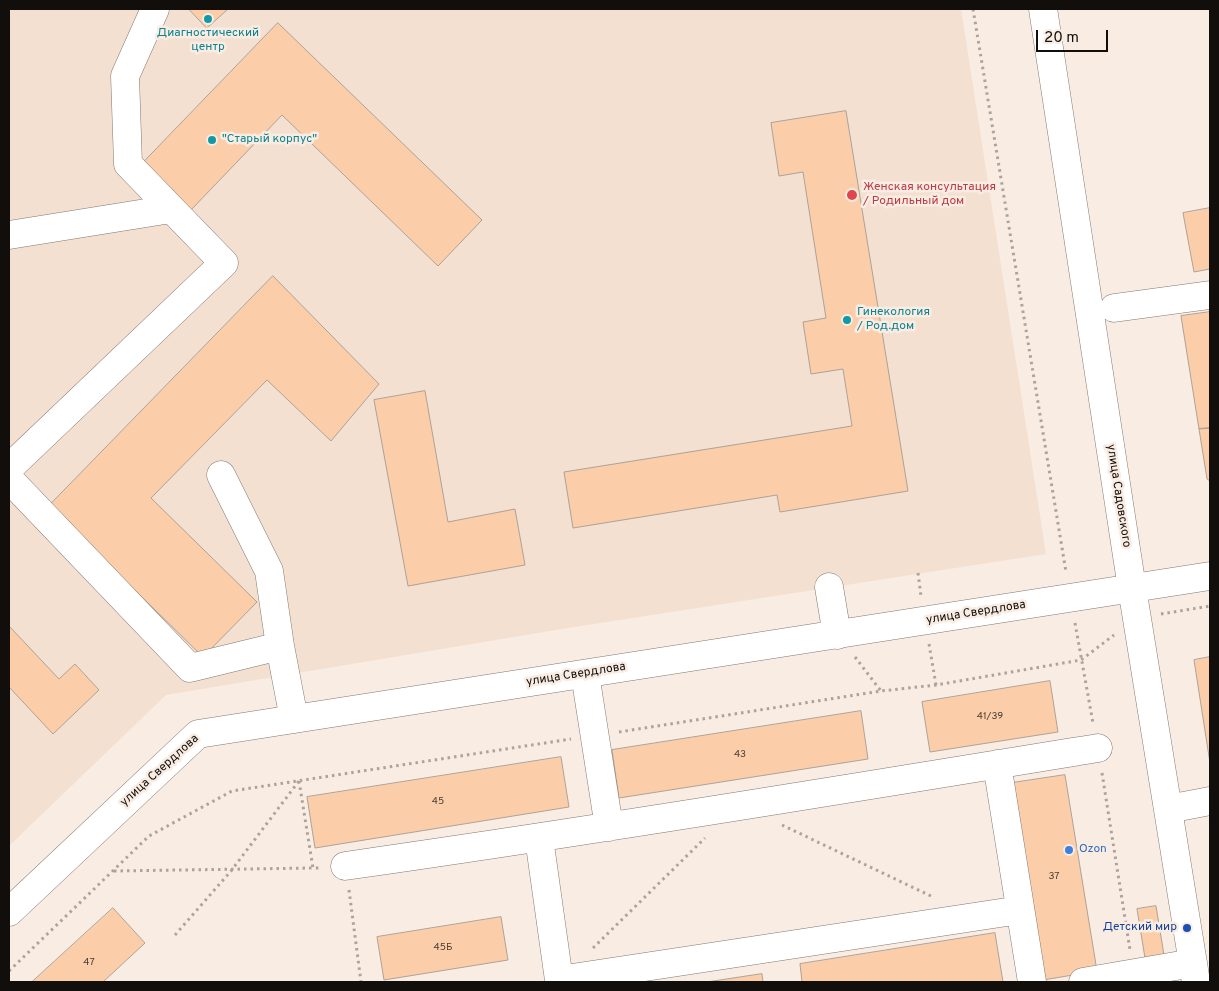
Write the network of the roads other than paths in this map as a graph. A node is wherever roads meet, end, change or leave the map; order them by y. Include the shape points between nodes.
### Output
1 (155, 9) edge
2 (1043, 9) edge
3 (171, 209) junction
4 (9, 235) edge
5 (1210, 294) edge
6 (1114, 308) dead end
7 (9, 468) edge
8 (221, 475) dead end
9 (9, 480) edge
10 (1210, 576) edge
11 (829, 587) dead end
12 (1132, 588) junction
13 (837, 635) junction
14 (280, 646) junction
15 (585, 674) junction
16 (294, 719) junction
17 (1098, 748) road end
18 (997, 764) junction
19 (1210, 801) edge
20 (1168, 809) junction
21 (609, 827) junction
22 (539, 838) junction
23 (345, 866) dead end
24 (1020, 910) junction
25 (9, 912) edge
26 (1194, 973) edge
27 (558, 981) edge
28 (1032, 982) edge
29 (1083, 982) edge

1 - 3 street via 125,76 128,164
2 - 12 street, улица Садовского
3 - 4 street
3 - 7 street via 224,263
5 - 6 street
8 - 14 street via 269,571
9 - 14 street via 190,668
10 - 12 street, улица Свердлова
11 - 13 street
12 - 13 street, улица Свердлова
12 - 20 street, улица Садовского
13 - 15 street, улица Свердлова
14 - 16 street
15 - 16 street, улица Свердлова
15 - 21 street
16 - 25 street, улица Свердлова via 198,734
17 - 18 street
18 - 21 street
18 - 24 street
19 - 20 street
20 - 26 street, улица Садовского
21 - 22 street
22 - 23 street
22 - 27 street
24 - 27 street
24 - 28 street
26 - 29 street via 1134,974

